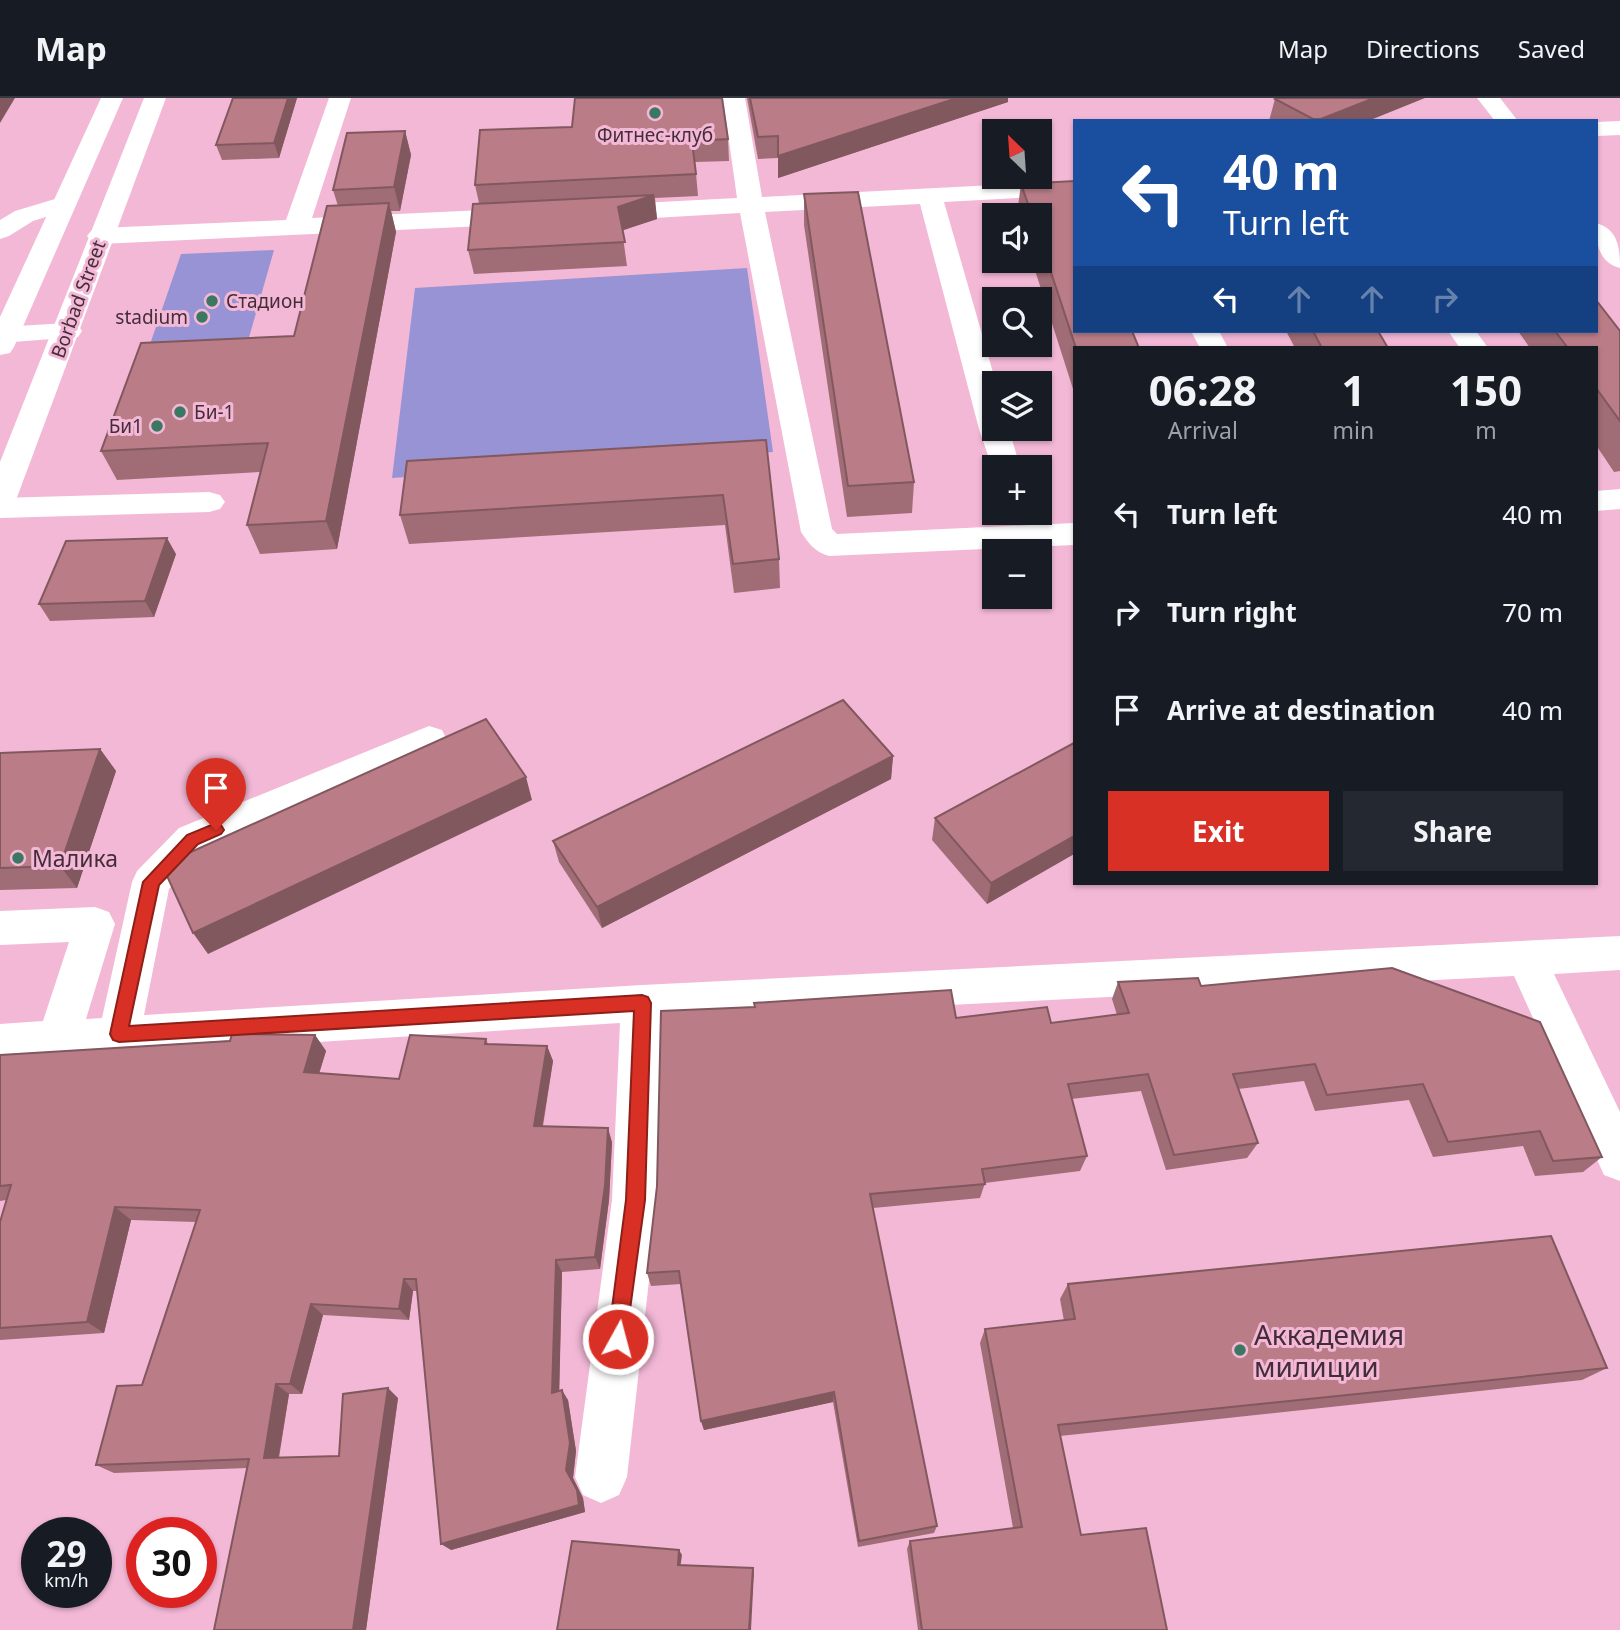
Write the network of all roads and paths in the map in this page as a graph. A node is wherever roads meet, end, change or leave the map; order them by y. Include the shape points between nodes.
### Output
1 (112, 98) edge
2 (155, 98) edge
3 (340, 98) edge
4 (734, 98) edge
5 (1488, 98) edge
6 (1505, 119) edge
7 (1620, 128) edge
8 (1598, 129) edge
9 (1073, 188) edge
10 (930, 195) junction
11 (65, 202) junction
12 (751, 206) junction
13 (572, 214) edge
14 (544, 215) edge
15 (296, 227) junction
16 (0, 231) edge
17 (1598, 233) edge
18 (100, 236) junction
19 (1620, 260) edge
20 (68, 331) junction
21 (2, 339) edge
22 (982, 385) edge
23 (1620, 499) edge
24 (0, 500) edge
25 (1598, 501) edge
26 (209, 502) dead end
27 (0, 508) edge
28 (1020, 525) edge
29 (1073, 534) edge
30 (429, 740) dead end
31 (0, 928) edge
32 (1620, 953) edge
33 (1527, 959) junction
34 (642, 1003) junction
35 (119, 1034) junction
36 (59, 1038) junction
37 (0, 1043) edge
38 (1620, 1160) edge
39 (601, 1477) dead end

1 - 11 street
2 - 18 street, Borbad Street
3 - 15 street
4 - 12 street
5 - 6 street
7 - 8 street
9 - 10 street
10 - 12 street
10 - 22 street
11 - 16 street via 24,216
11 - 21 street
12 - 13 street
12 - 28 street via 817,532 828,545
14 - 15 street
15 - 18 street
17 - 19 street
18 - 20 street, Borbad Street
20 - 21 street
20 - 24 street, Borbad Street
23 - 25 street
26 - 27 street
28 - 29 street
30 - 35 street via 192,839 151,882
31 - 36 street via 95,924
32 - 33 street
33 - 34 street
33 - 38 street
34 - 35 street
34 - 39 street via 635,1200
35 - 36 street
36 - 37 street

